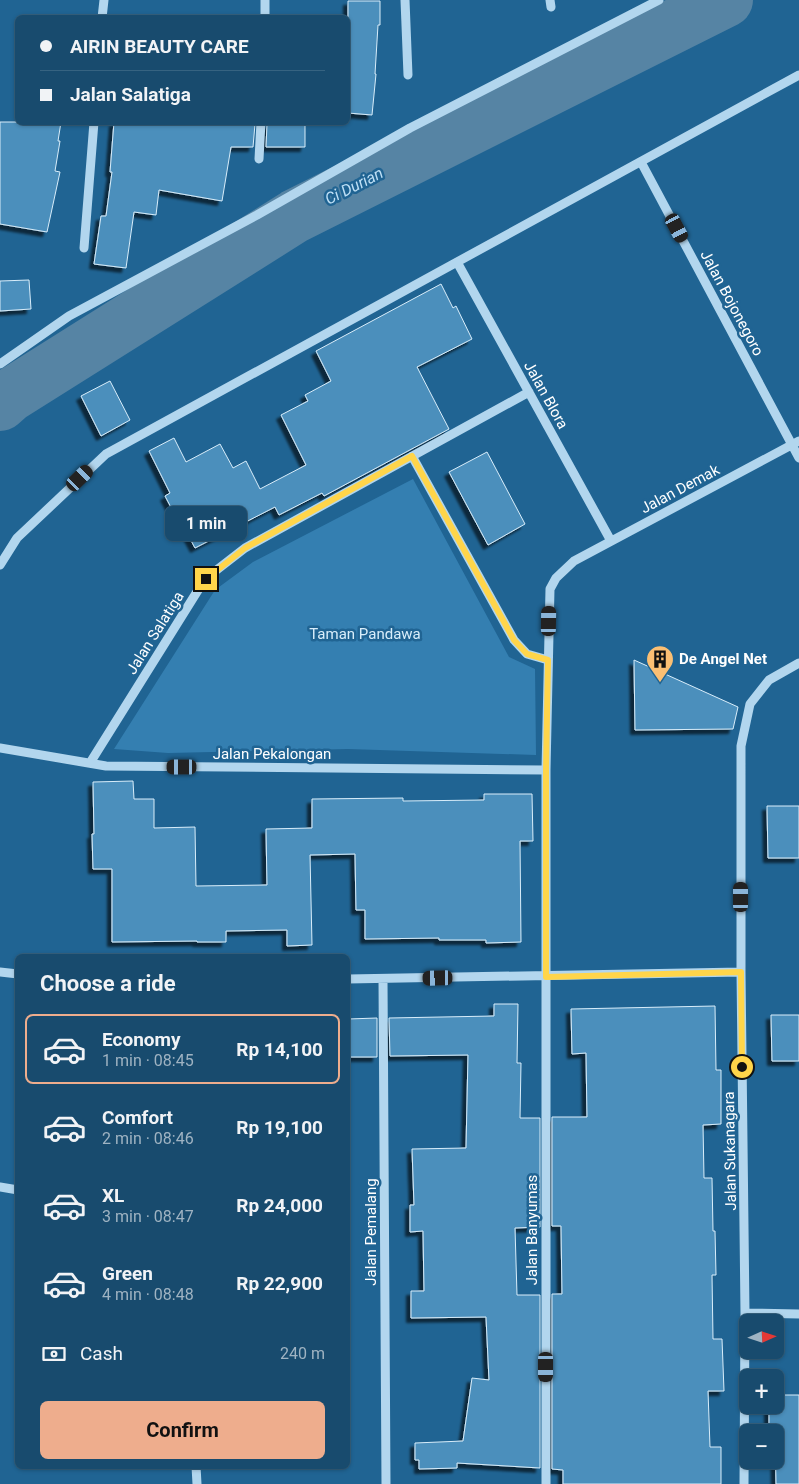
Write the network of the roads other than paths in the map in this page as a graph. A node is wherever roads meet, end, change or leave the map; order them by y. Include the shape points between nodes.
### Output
1 (104, 0) edge
2 (265, 0) edge
3 (405, 0) edge
4 (659, 0) edge
5 (102, 15) edge
6 (264, 15) edge
7 (408, 75) dead end
8 (799, 75) edge
9 (94, 125) edge
10 (261, 125) edge
11 (259, 159) dead end
12 (641, 162) junction
13 (84, 248) dead end
14 (457, 262) junction
15 (0, 364) edge
16 (529, 392) junction
17 (796, 443) edge
18 (412, 456) junction
19 (799, 458) edge
20 (610, 541) junction
21 (0, 565) edge
22 (548, 660) junction
23 (799, 662) edge
24 (0, 748) edge
25 (90, 764) junction
26 (546, 770) junction
27 (0, 972) edge
28 (741, 972) junction
29 (15, 974) edge
30 (546, 977) junction
31 (350, 979) edge
32 (383, 979) junction
33 (0, 1188) edge
34 (15, 1190) edge
35 (745, 1313) junction
36 (799, 1314) edge
37 (196, 1469) edge
38 (197, 1484) edge
39 (386, 1484) edge
40 (546, 1484) edge
41 (744, 1484) edge

1 - 5 street
2 - 6 street
3 - 7 street
4 - 15 street via 410,128 69,316
8 - 12 street
9 - 13 street
10 - 11 street
12 - 14 street
12 - 17 street, Jalan Bojonegoro
14 - 16 street, Jalan Blora
14 - 21 street via 106,454 17,538
16 - 18 street, Jalan Salatiga
16 - 20 street, Jalan Blora
17 - 19 street, Jalan Bojonegoro
17 - 20 street, Jalan Demak
18 - 22 street via 514,640 527,654
18 - 25 street, Jalan Salatiga via 245,548 206,579
20 - 22 street, Jalan Demak via 574,560 550,589
22 - 26 street, Jalan Demak
23 - 28 street, Jalan Sukanagara via 769,680 750,704 741,746
24 - 25 street, Jalan Pekalongan
25 - 26 street, Jalan Pekalongan
26 - 30 street
27 - 29 street
28 - 30 street
28 - 35 street, Jalan Sukanagara
30 - 32 street
30 - 40 street, Jalan Banyumas
31 - 32 street
32 - 39 street, Jalan Pemalang
33 - 34 street
35 - 36 street
35 - 41 street, Jalan Sukanagara
37 - 38 street

